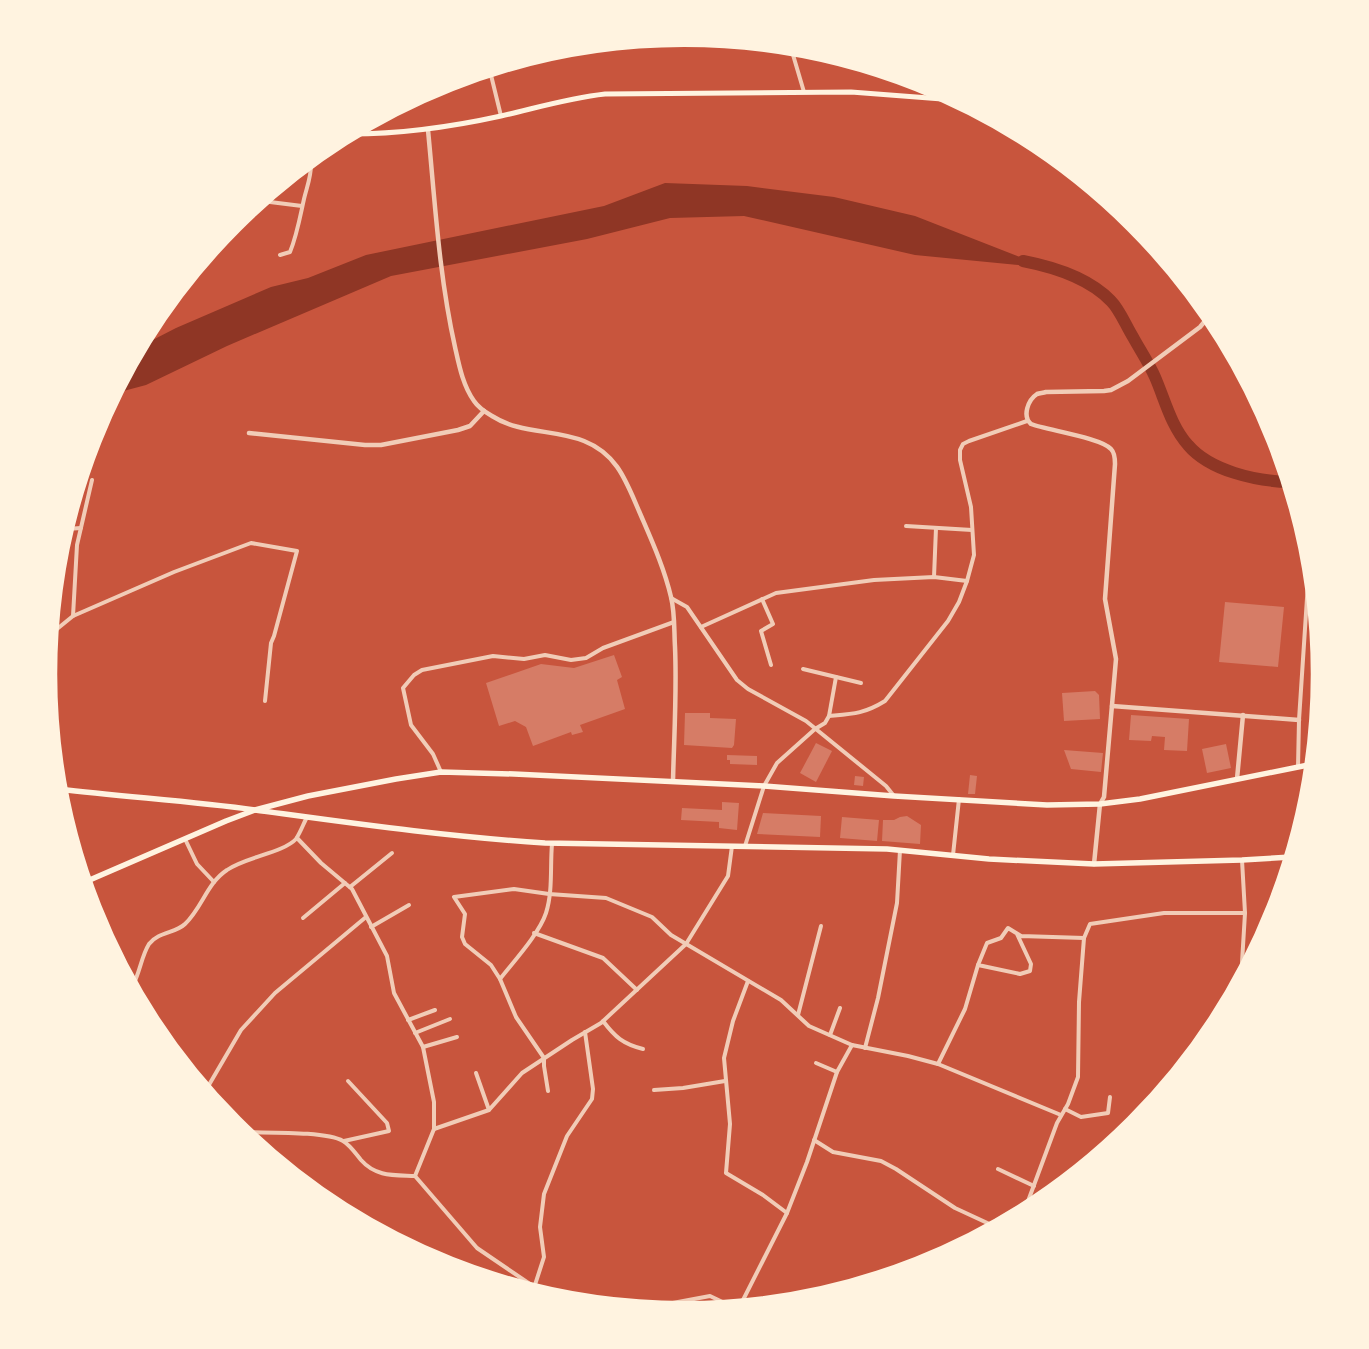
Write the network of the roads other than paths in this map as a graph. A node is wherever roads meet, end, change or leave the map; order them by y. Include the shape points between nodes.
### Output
1 (793, 56) edge
2 (492, 77) edge
3 (804, 92) junction
4 (933, 98) edge
5 (501, 116) junction
6 (428, 130) junction
7 (364, 134) edge
8 (311, 169) edge
9 (270, 202) edge
10 (302, 206) junction
11 (280, 255) dead end
12 (1205, 322) edge
13 (484, 411) junction
14 (1027, 421) junction
15 (249, 433) dead end
16 (92, 480) dead end
17 (906, 526) dead end
18 (74, 528) edge
19 (81, 528) junction
20 (936, 528) junction
21 (972, 530) junction
22 (934, 577) junction
23 (966, 581) junction
24 (1307, 595) edge
25 (671, 598) junction
26 (762, 599) junction
27 (73, 616) junction
28 (674, 622) junction
29 (701, 627) junction
30 (59, 628) edge
31 (770, 665) dead end
32 (803, 668) dead end
33 (836, 677) junction
34 (861, 682) dead end
35 (265, 701) dead end
36 (1112, 706) junction
37 (1243, 715) junction
38 (828, 716) junction
39 (1299, 720) junction
40 (815, 729) junction
41 (1306, 765) edge
42 (1298, 767) junction
43 (441, 772) junction
44 (1237, 780) junction
45 (673, 781) junction
46 (764, 786) junction
47 (67, 790) edge
48 (894, 796) junction
49 (959, 799) junction
50 (1100, 804) junction
51 (255, 810) junction
52 (306, 819) junction
53 (297, 838) junction
54 (185, 839) junction
55 (552, 844) junction
56 (732, 846) junction
57 (745, 846) junction
58 (900, 850) junction
59 (392, 853) dead end
60 (953, 855) junction
61 (1285, 857) edge
62 (1242, 860) junction
63 (1094, 864) junction
64 (91, 879) edge
65 (214, 882) junction
66 (345, 883) junction
67 (350, 887) junction
68 (550, 894) junction
69 (409, 905) dead end
70 (1245, 913) junction
71 (366, 917) junction
72 (302, 918) dead end
73 (821, 926) dead end
74 (371, 927) junction
75 (534, 933) junction
76 (1017, 934) junction
77 (1084, 938) junction
78 (686, 944) junction
79 (1242, 964) edge
80 (978, 965) junction
81 (500, 980) junction
82 (136, 981) edge
83 (748, 981) junction
84 (637, 990) junction
85 (840, 1008) dead end
86 (434, 1010) dead end
87 (798, 1015) junction
88 (450, 1019) dead end
89 (408, 1020) junction
90 (603, 1021) junction
91 (585, 1032) junction
92 (415, 1033) junction
93 (830, 1035) junction
94 (457, 1036) dead end
95 (852, 1045) junction
96 (423, 1047) junction
97 (865, 1048) junction
98 (644, 1049) dead end
99 (544, 1058) junction
100 (816, 1062) dead end
101 (938, 1064) junction
102 (837, 1072) junction
103 (476, 1073) dead end
104 (348, 1081) dead end
105 (725, 1081) junction
106 (209, 1085) edge
107 (654, 1090) dead end
108 (548, 1091) dead end
109 (1110, 1097) dead end
110 (1065, 1109) junction
111 (489, 1110) junction
112 (1061, 1115) junction
113 (434, 1130) junction
114 (254, 1132) edge
115 (814, 1140) junction
116 (344, 1141) junction
117 (998, 1169) dead end
118 (415, 1176) junction
119 (1034, 1186) junction
120 (1028, 1201) edge
121 (787, 1212) junction
122 (989, 1224) edge
123 (523, 1281) edge
124 (535, 1284) edge
125 (743, 1299) edge
126 (721, 1301) edge
127 (675, 1303) edge

1 - 3 street
2 - 5 street
3 - 4 main road
3 - 5 main road via 605,94 574,98
5 - 6 main road
6 - 7 main road
6 - 13 street via 450,323 461,372 474,402
8 - 10 street
9 - 10 street
10 - 11 street via 290,252
12 - 14 street via 1128,382 1111,390 1037,394 1030,402
13 - 15 street via 470,426 381,445
13 - 25 street via 518,428 584,440 618,465 657,553
14 - 21 street via 963,444 960,460 971,507
14 - 36 street via 1100,442 1111,448 1114,456 1105,599 1116,659
16 - 19 street
17 - 20 street
18 - 19 street
19 - 27 street
20 - 21 street
20 - 22 street
21 - 23 street via 974,555
22 - 23 street
22 - 26 street via 874,580 776,593
23 - 38 street via 948,621 885,701 859,713
24 - 39 street
25 - 28 street
25 - 29 street via 687,607
26 - 29 street
26 - 31 street via 773,624 761,631
27 - 30 street
27 - 35 street via 174,572 252,543 297,551 270,643
28 - 43 street via 603,648 586,658 493,656 422,670 414,675 403,688 411,725 433,754
28 - 45 street
29 - 40 street via 737,680
32 - 33 street
33 - 34 street
33 - 38 street
36 - 37 street
36 - 50 street via 1104,797
37 - 39 street
37 - 44 street
38 - 40 street via 825,723
39 - 42 street
40 - 46 street via 778,763
40 - 48 street
41 - 42 main road
42 - 44 main road
43 - 45 main road
43 - 51 main road via 318,794
44 - 50 main road
45 - 46 main road
46 - 48 main road
46 - 57 street
47 - 51 main road
48 - 49 main road
49 - 50 main road via 1047,805
49 - 60 street
50 - 63 street
51 - 52 main road
51 - 54 main road
52 - 53 street
52 - 55 main road
53 - 65 street via 288,846 225,870
53 - 66 street
54 - 64 main road
54 - 65 street via 197,864
55 - 56 main road
55 - 68 street
56 - 57 main road
56 - 78 street via 728,876
57 - 58 main road
58 - 60 main road
58 - 97 street via 897,903
59 - 67 street
60 - 63 main road
61 - 62 main road
62 - 63 main road
62 - 70 street
65 - 82 street via 184,925 150,942
66 - 67 street
66 - 72 street
67 - 71 street
68 - 75 street via 546,911
68 - 78 street via 606,898 652,917
68 - 81 street via 514,888 454,897 465,914 462,938 465,944 491,965
69 - 74 street
70 - 77 street via 1164,913 1090,924
70 - 79 street
71 - 74 street
71 - 106 street via 275,993 241,1030
73 - 87 street
74 - 89 street via 387,956 394,993
75 - 81 street
75 - 84 street via 603,958
76 - 77 street
76 - 80 street via 1008,928 1001,938 987,943
76 - 80 street via 1031,964 1030,971 1020,974
77 - 110 street via 1078,1077
78 - 83 street
78 - 84 street
80 - 101 street via 965,1009
81 - 99 street via 516,1017
83 - 87 street via 781,1000
83 - 105 street via 724,1058
84 - 90 street
85 - 93 street
86 - 89 street
87 - 93 street via 810,1026
88 - 92 street
89 - 92 street
90 - 91 street
90 - 98 street via 615,1037
91 - 99 street
91 - 124 street via 594,1089 592,1099 568,1136 544,1194 540,1227 544,1257
92 - 96 street
93 - 95 street
94 - 96 street
95 - 97 street
95 - 102 street
96 - 113 street via 434,1102
97 - 101 street
99 - 108 street
99 - 111 street via 522,1073
100 - 102 street
101 - 112 street
102 - 115 street
103 - 111 street
104 - 116 street via 387,1123 389,1131
105 - 107 street
105 - 121 street via 730,1124 726,1173
109 - 110 street via 1108,1113 1080,1117
110 - 112 street
111 - 113 street
112 - 119 street
113 - 118 street
114 - 116 street via 318,1135
115 - 121 street
115 - 122 street via 834,1152 881,1161 896,1168 955,1208
116 - 118 street via 366,1166 378,1173
117 - 119 street
118 - 123 street via 477,1248
119 - 120 street
121 - 125 street
126 - 127 street via 710,1296

